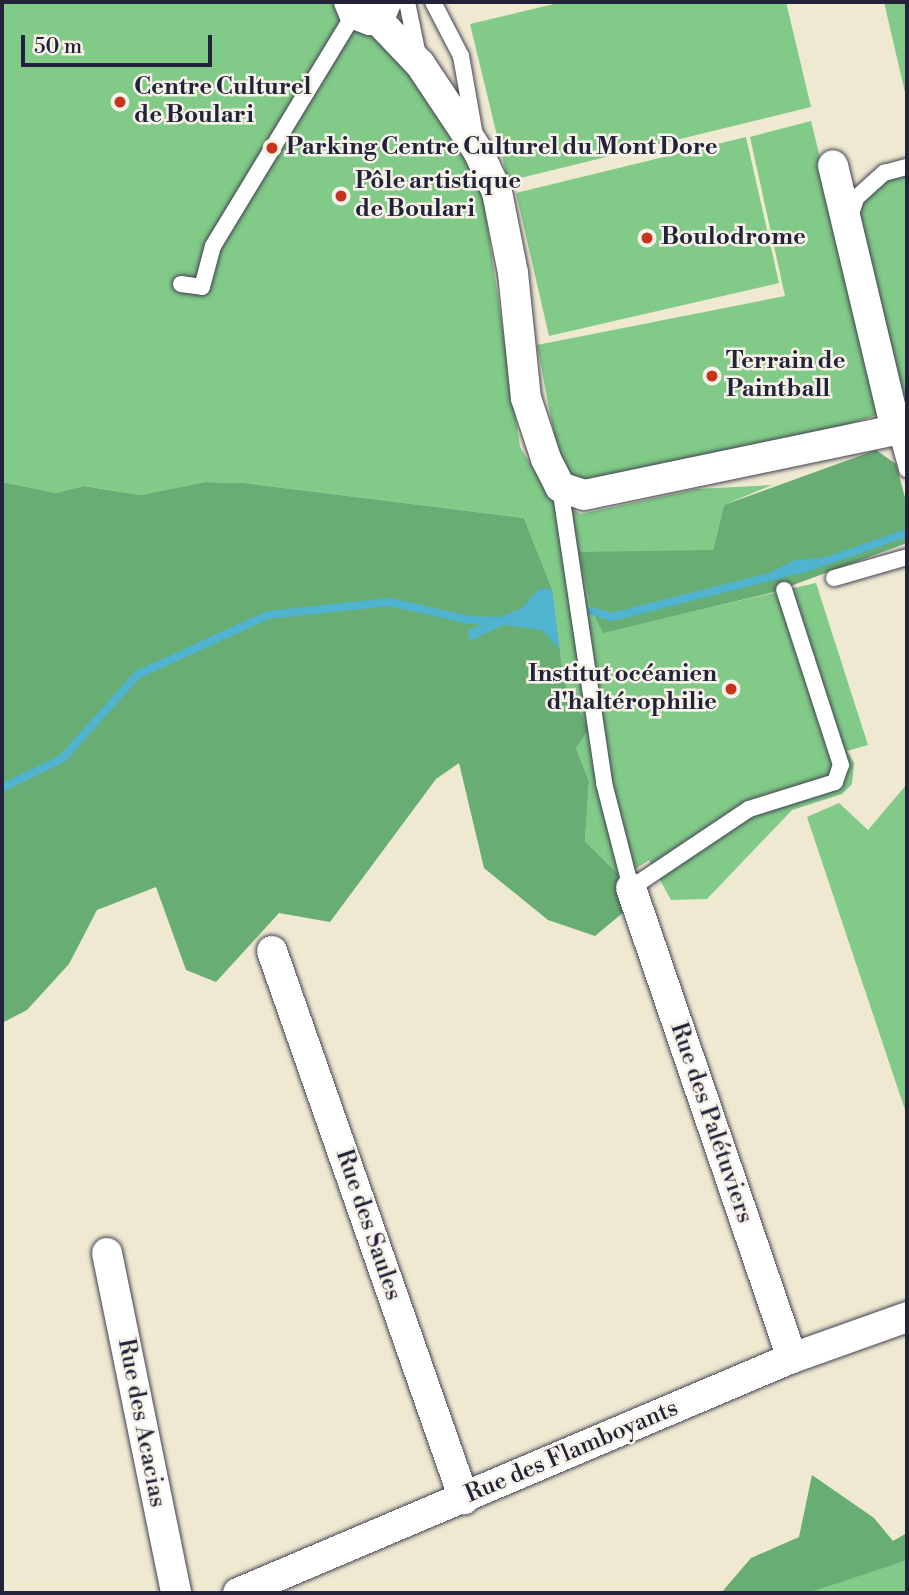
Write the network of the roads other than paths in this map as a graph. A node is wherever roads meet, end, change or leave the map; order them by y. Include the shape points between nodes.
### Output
1 (407, 2) edge
2 (433, 2) edge
3 (366, 9) edge
4 (419, 64) junction
5 (478, 151) junction
6 (833, 165) dead end
7 (907, 167) edge
8 (847, 224) junction
9 (181, 284) dead end
10 (897, 430) junction
11 (907, 469) edge
12 (560, 487) junction
13 (907, 557) edge
14 (834, 578) dead end
15 (784, 590) dead end
16 (631, 888) junction
17 (272, 951) dead end
18 (107, 1253) dead end
19 (907, 1317) edge
20 (792, 1358) junction
21 (464, 1499) junction
22 (176, 1593) edge
23 (238, 1593) edge

1 - 4 lane
2 - 5 lane via 461,56
3 - 4 street
3 - 9 lane via 213,246 202,287
4 - 5 street
5 - 12 street via 496,192 513,274 526,398
6 - 8 street
7 - 8 lane via 884,173 856,198
8 - 10 street
10 - 11 lane
10 - 12 street via 584,495
12 - 16 lane via 604,783
13 - 14 lane
15 - 16 lane via 841,765 835,782 749,809
16 - 20 street, Rue des Palétuviers
17 - 21 street, Rue des Saules
18 - 22 street, Rue des Acacias
19 - 20 street, Rue des Flamboyants
20 - 21 street, Rue des Flamboyants
21 - 23 street, Rue des Flamboyants

